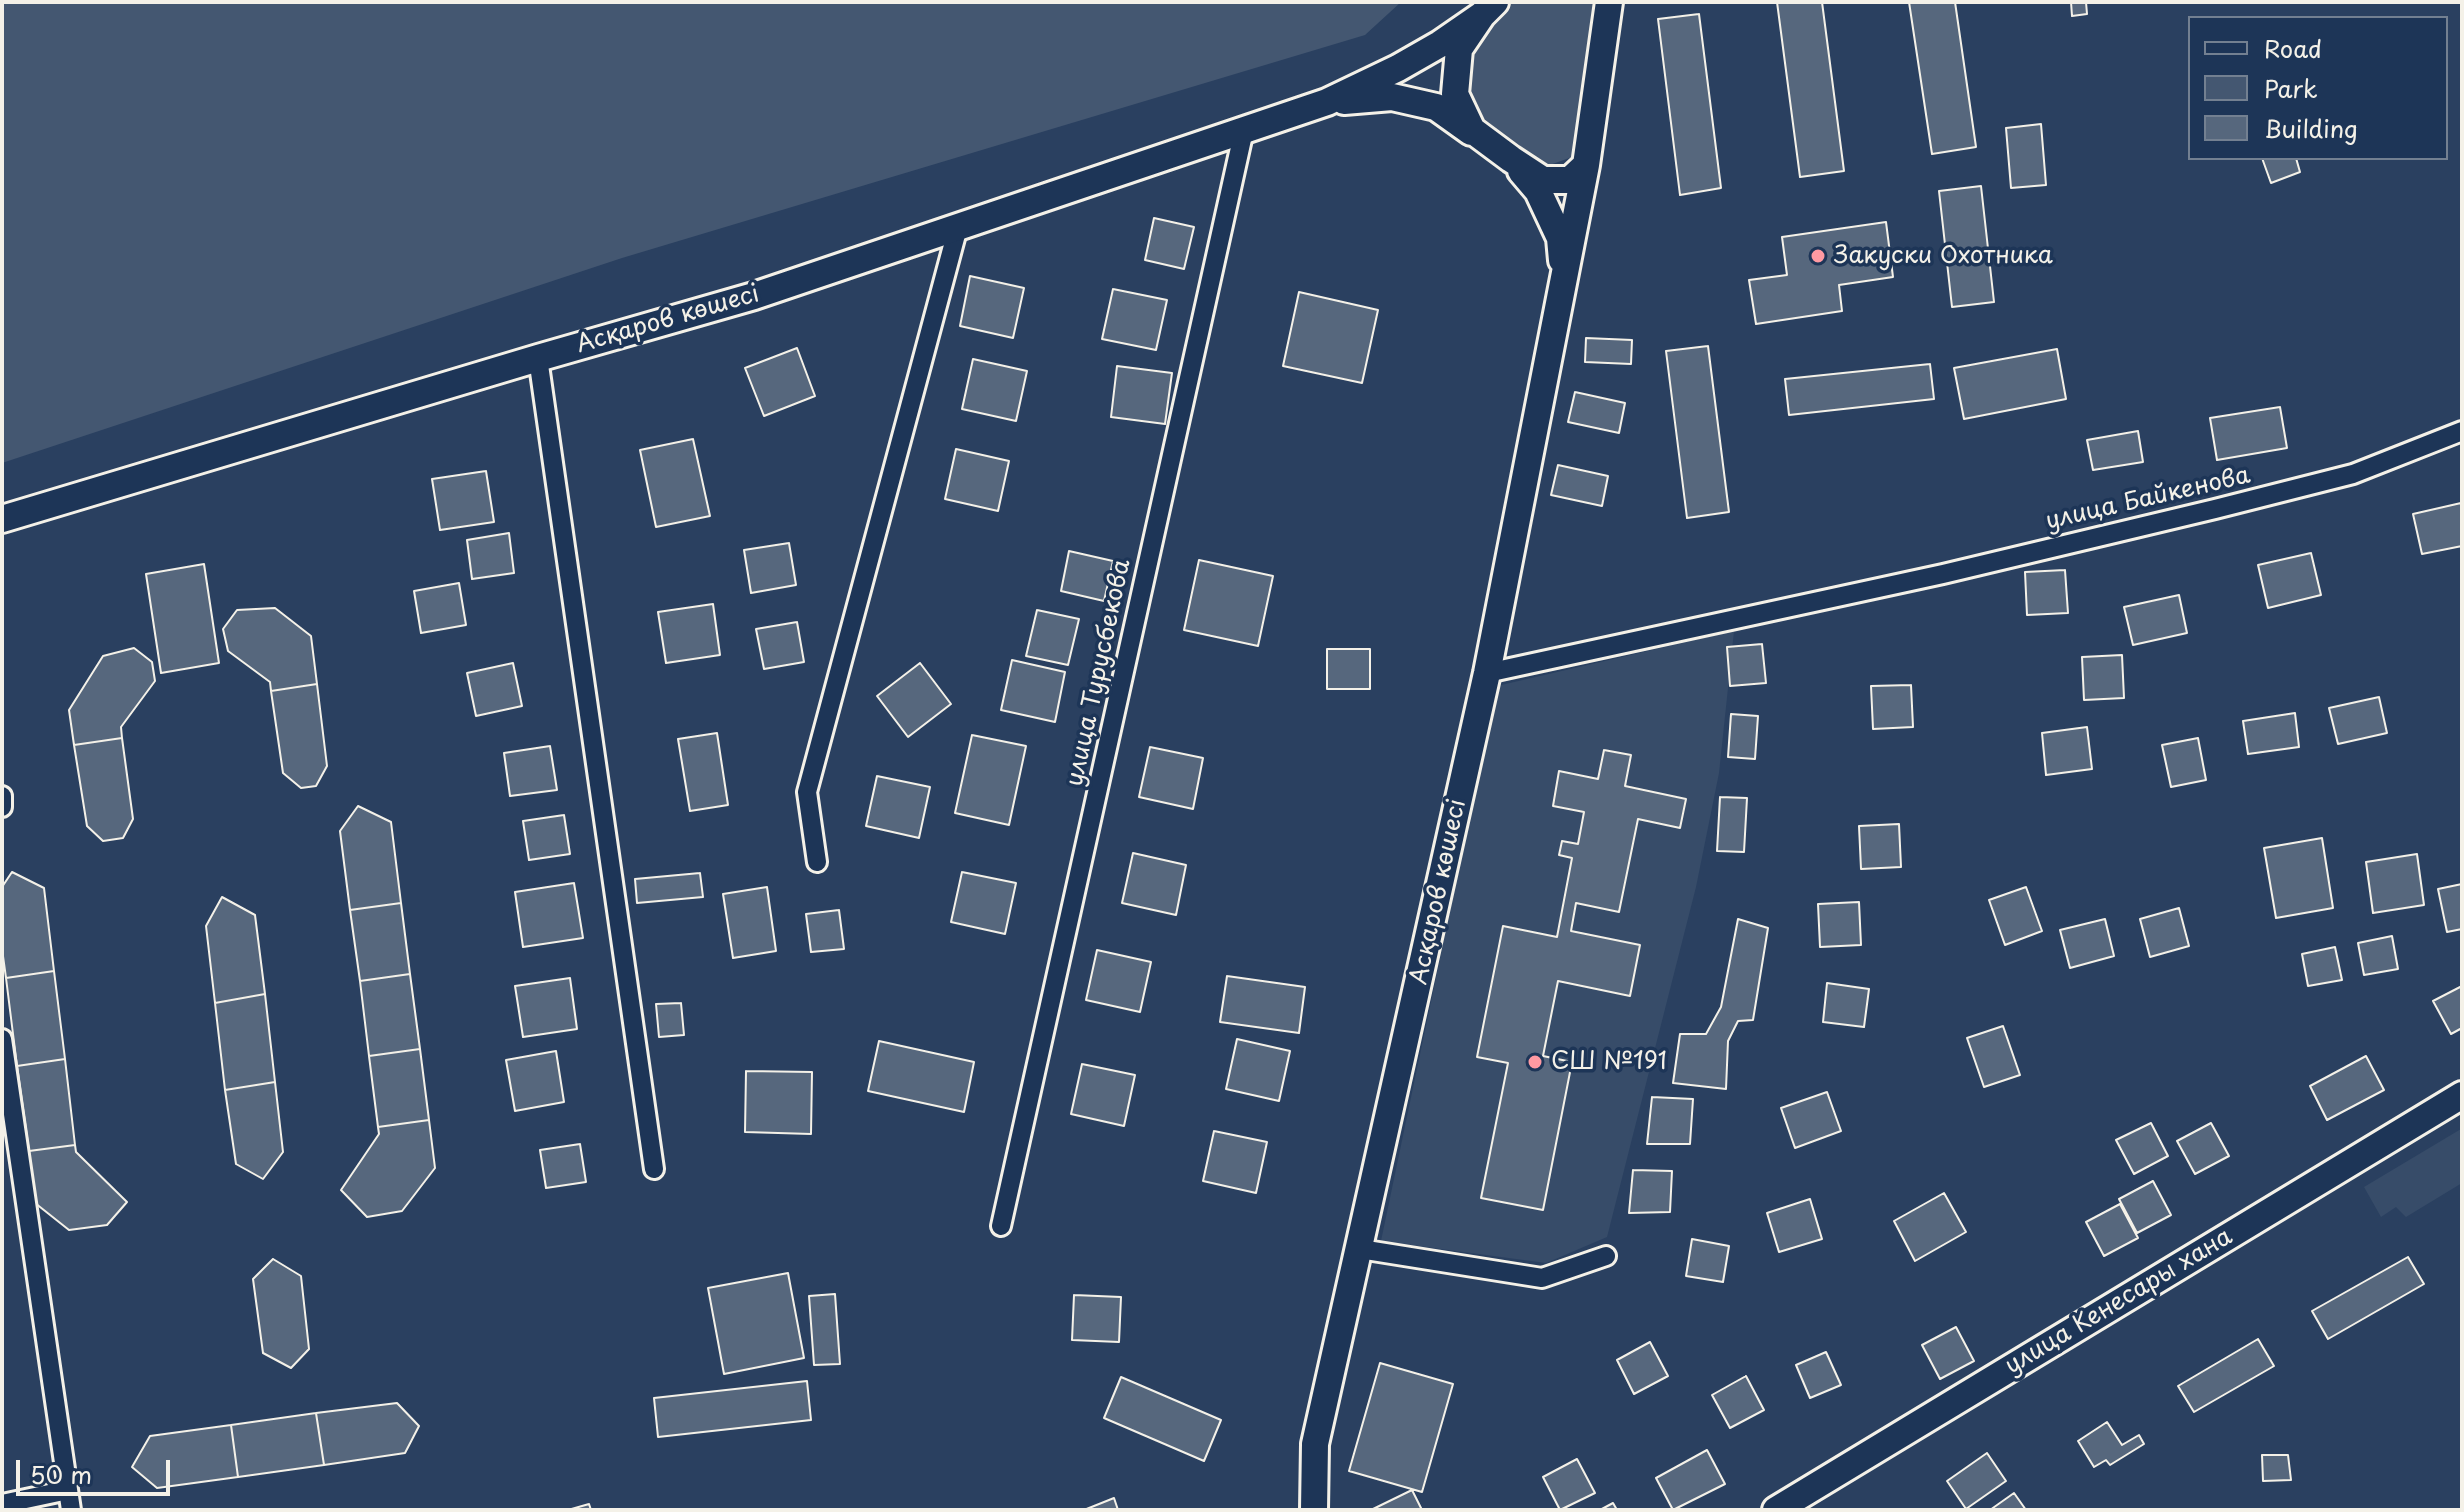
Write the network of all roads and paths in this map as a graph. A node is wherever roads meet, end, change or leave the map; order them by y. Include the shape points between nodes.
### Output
1 (1609, 2) edge
2 (1488, 8) edge
3 (1327, 102) junction
4 (1244, 130) junction
5 (1511, 159) junction
6 (1586, 165) junction
7 (958, 227) junction
8 (1564, 272) junction
9 (538, 358) junction
10 (2462, 431) edge
11 (2, 519) edge
12 (1487, 673) junction
13 (2, 796) edge
14 (2, 807) edge
15 (817, 862) dead end
16 (2, 1039) edge
17 (2462, 1095) edge
18 (654, 1169) dead end
19 (1001, 1226) dead end
20 (1360, 1249) junction
21 (1606, 1256) dead end
22 (68, 1490) junction
23 (2, 1504) edge
24 (71, 1510) edge
25 (1314, 1510) edge
26 (1776, 1510) edge

1 - 6 street, Асқаров көшесі
2 - 3 street via 1440,44
2 - 5 street via 1459,49 1455,94 1472,130
3 - 4 street, Асқаров көшесі
3 - 5 street via 1392,97 1436,107
4 - 7 street, Асқаров көшесі
4 - 19 street, улица Турусбекова
5 - 6 street via 1543,180 1570,180
5 - 8 street via 1538,191 1560,238
6 - 8 street, Асқаров көшесі
7 - 9 street, Асқаров көшесі via 754,296
7 - 15 street via 807,792
8 - 12 street, Асқаров көшесі
9 - 11 street, Асқаров көшесі
9 - 18 street
10 - 12 street, улица Байкенова via 2353,474 2215,509
12 - 20 street, Асқаров көшесі
13 - 14 street
16 - 22 street
17 - 26 street, улица Кенесары хана
20 - 21 street via 1542,1278
20 - 25 street, Асқаров көшесі via 1315,1444
22 - 23 street via 29,1491
22 - 24 street

